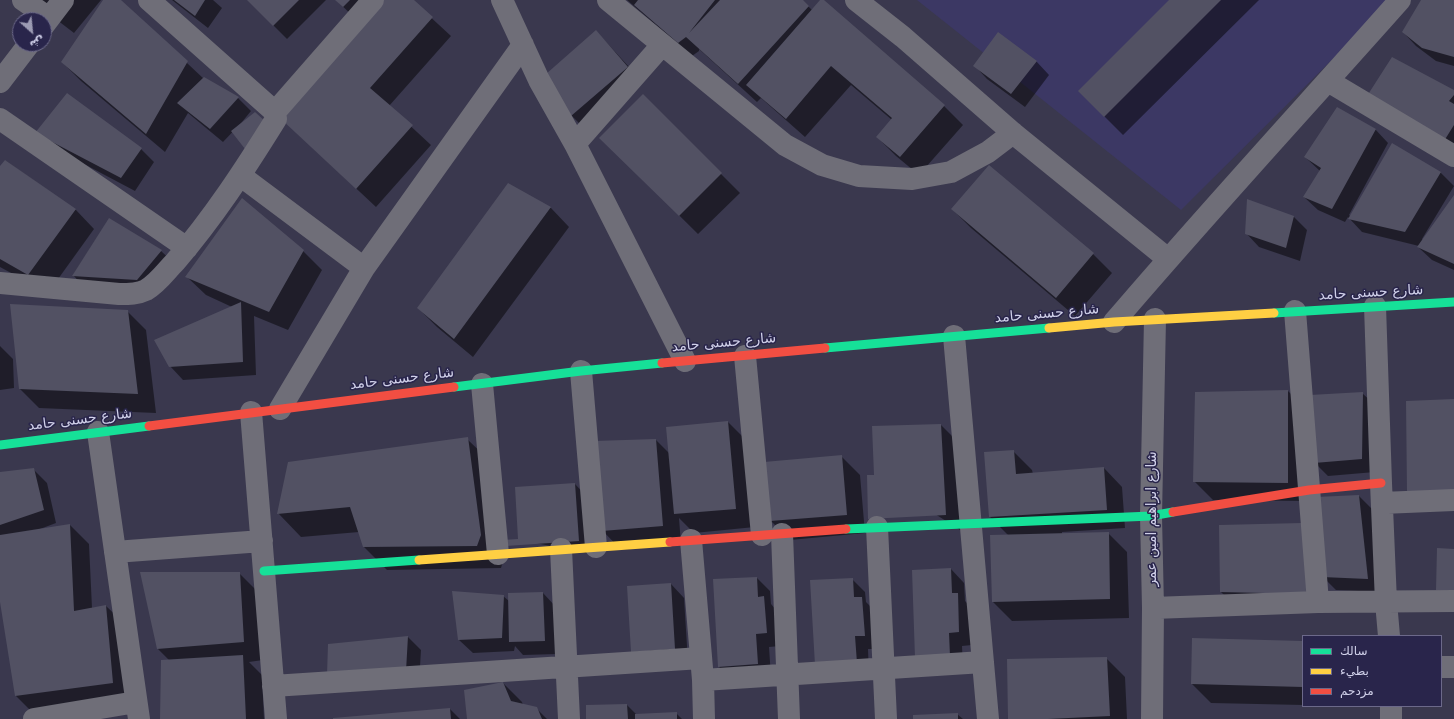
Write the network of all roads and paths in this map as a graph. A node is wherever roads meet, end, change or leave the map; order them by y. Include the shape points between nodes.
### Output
1 (23, 0) edge
2 (63, 0) edge
3 (149, 0) edge
4 (373, 0) edge
5 (502, 0) edge
6 (608, 0) edge
7 (856, 0) edge
8 (1400, 0) edge
9 (36, 12) edge
10 (52, 14) edge
11 (523, 45) junction
12 (662, 45) junction
13 (23, 52) edge
14 (1328, 81) junction
15 (0, 82) edge
16 (275, 112) junction
17 (0, 119) edge
18 (1014, 133) junction
19 (575, 144) junction
20 (1454, 156) edge
21 (241, 176) junction
22 (187, 248) junction
23 (1168, 259) junction
24 (364, 268) junction
25 (0, 283) edge
26 (1454, 302) edge
27 (1375, 306) junction
28 (1295, 311) junction
29 (1155, 319) junction
30 (1114, 322) junction
31 (954, 336) junction
32 (745, 356) junction
33 (685, 361) junction
34 (581, 371) junction
35 (482, 384) junction
36 (280, 409) junction
37 (251, 412) junction
38 (98, 432) junction
39 (0, 445) edge
40 (1309, 490) junction
41 (1382, 493) junction
42 (1454, 500) edge
43 (1151, 516) junction
44 (970, 524) junction
45 (877, 527) junction
46 (772, 535) junction
47 (691, 540) junction
48 (262, 541) junction
49 (596, 547) junction
50 (561, 549) junction
51 (115, 552) junction
52 (498, 554) junction
53 (264, 571) junction
54 (1318, 602) junction
55 (1386, 602) junction
56 (1454, 602) edge
57 (1153, 608) junction
58 (1389, 635) edge
59 (701, 658) junction
60 (983, 662) junction
61 (567, 667) junction
62 (1442, 667) edge
63 (1454, 667) edge
64 (884, 669) junction
65 (787, 675) junction
66 (703, 680) junction
67 (273, 686) junction
68 (1391, 707) edge
69 (138, 711) edge
70 (34, 719) edge
71 (276, 719) edge
72 (569, 719) edge
73 (704, 719) edge
74 (789, 719) edge
75 (886, 719) edge
76 (988, 719) edge
77 (1152, 719) edge
78 (1391, 719) edge

1 - 9 street
2 - 10 street
3 - 16 street
4 - 16 street
5 - 11 street
6 - 12 street
7 - 18 street
8 - 14 street
11 - 19 street via 539,80
11 - 24 street
12 - 18 street via 785,145 822,165 859,176 912,179 951,172 988,152
12 - 19 street
13 - 15 street
14 - 20 street
14 - 23 street
16 - 21 street via 276,119
17 - 22 street
18 - 23 street
19 - 33 street
21 - 22 street
21 - 24 street
22 - 25 street via 158,280 146,290 135,294
23 - 30 street
24 - 36 street
26 - 27 street, شارع حسنى حامد
27 - 28 street, شارع حسنى حامد
27 - 41 street
28 - 29 street, شارع حسنى حامد
28 - 40 street
29 - 30 street, شارع حسنى حامد
29 - 43 street, شارع ابراهيم امين عمر
30 - 31 street, شارع حسنى حامد
31 - 32 street, شارع حسنى حامد
31 - 44 street
32 - 33 street, شارع حسنى حامد
32 - 46 street
33 - 34 street, شارع حسنى حامد
34 - 35 street, شارع حسنى حامد
34 - 49 street
35 - 36 street, شارع حسنى حامد
35 - 52 street
36 - 37 street, شارع حسنى حامد
37 - 38 street, شارع حسنى حامد
37 - 48 street
38 - 39 street, شارع حسنى حامد
38 - 51 street
40 - 41 street
40 - 43 street
40 - 54 street
41 - 42 street
41 - 55 street
43 - 44 street
43 - 57 street, شارع ابراهيم امين عمر
44 - 45 street
44 - 60 street
45 - 46 street
45 - 64 street
46 - 47 street
46 - 65 street
47 - 49 street
47 - 59 street
48 - 51 street
48 - 53 street
49 - 50 street
50 - 52 street
50 - 61 street
51 - 69 street
52 - 53 street
53 - 67 street
54 - 55 street
54 - 57 street
55 - 56 street
55 - 58 street
57 - 77 street, شارع ابراهيم امين عمر
59 - 61 street
59 - 66 street
60 - 64 street
60 - 76 street
61 - 67 street
61 - 72 street
62 - 63 street
64 - 65 street
64 - 75 street
65 - 66 street
65 - 74 street
66 - 73 street
67 - 71 street
68 - 78 street
69 - 70 street

